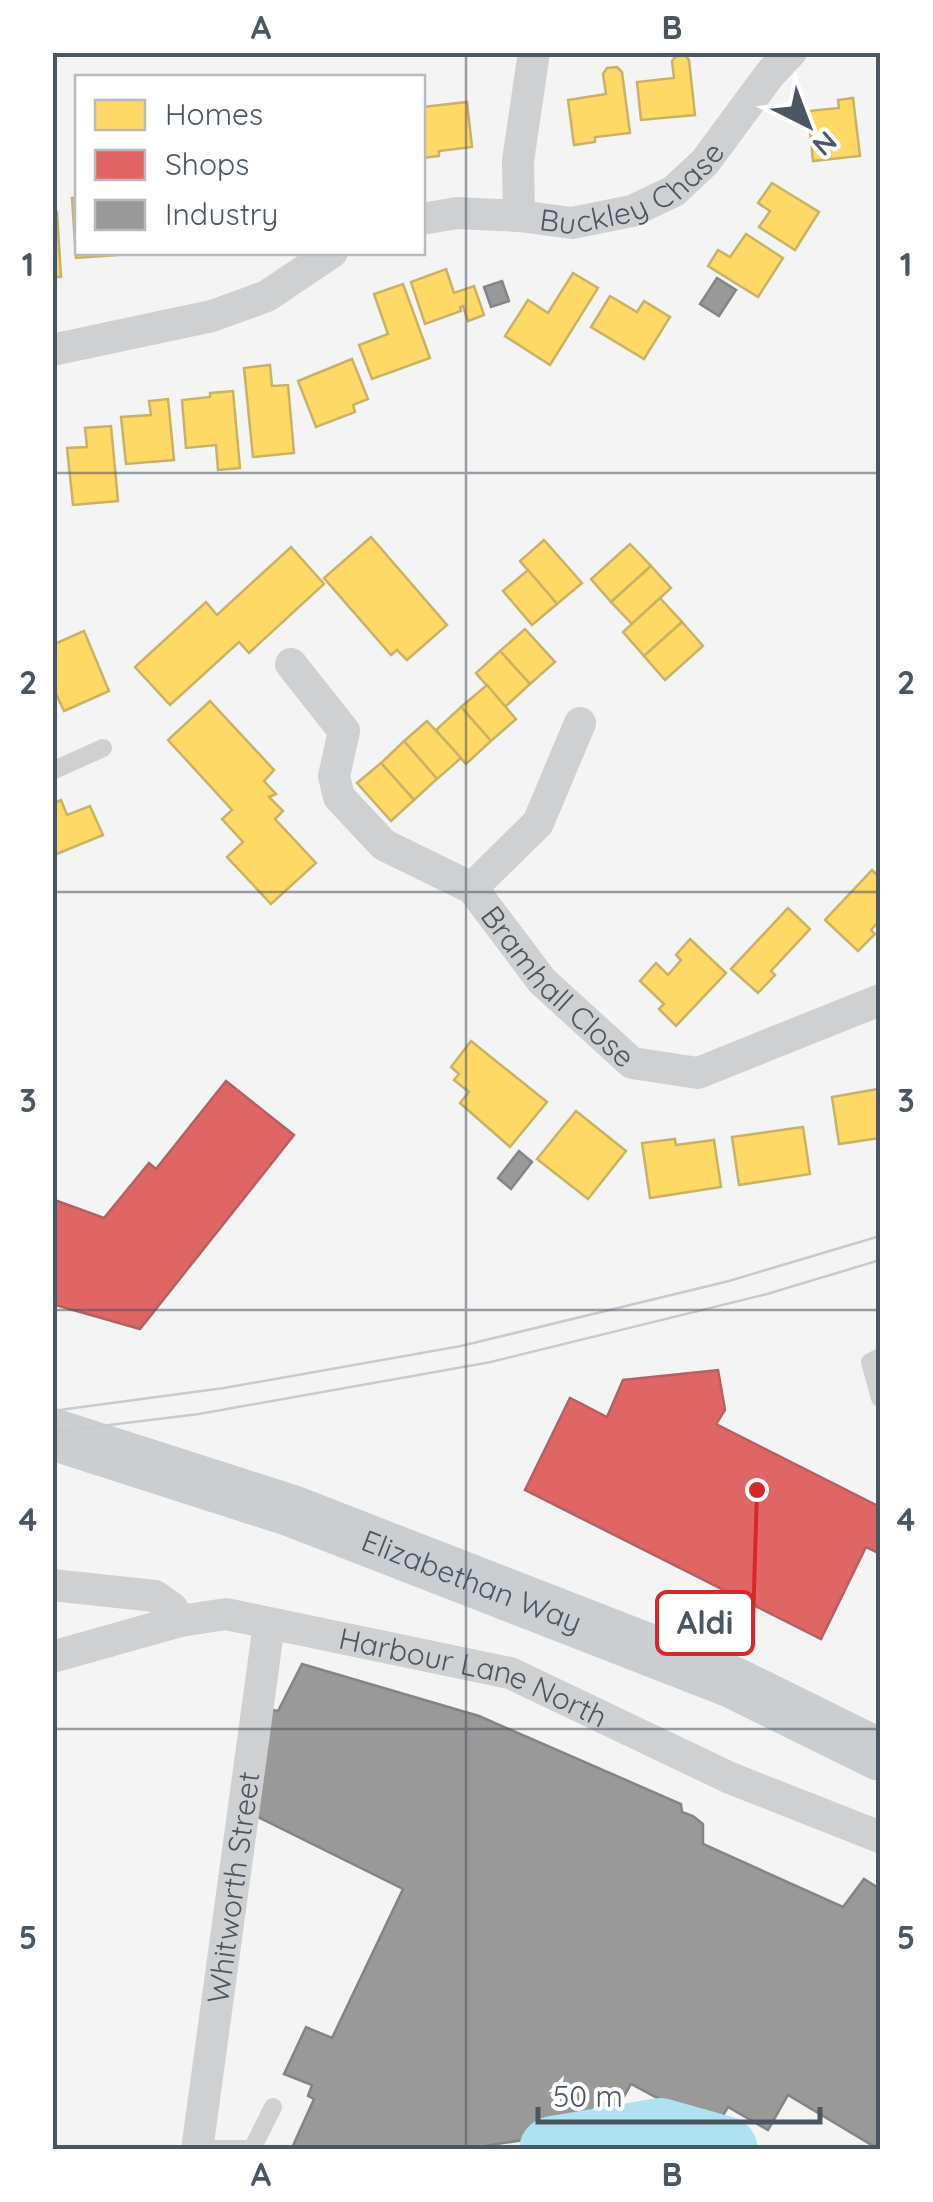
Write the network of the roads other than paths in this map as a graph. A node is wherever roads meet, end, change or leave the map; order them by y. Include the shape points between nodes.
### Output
1 (534, 52) edge
2 (791, 52) edge
3 (518, 216) junction
4 (425, 218) edge
5 (328, 255) edge
6 (52, 350) edge
7 (291, 664) dead end
8 (580, 722) dead end
9 (104, 748) dead end
10 (52, 772) edge
11 (472, 888) junction
12 (880, 1000) edge
13 (880, 1357) edge
14 (880, 1398) edge
15 (52, 1434) edge
16 (52, 1585) edge
17 (180, 1620) junction
18 (269, 1624) junction
19 (52, 1656) edge
20 (880, 1756) edge
21 (880, 1837) edge
22 (272, 2107) dead end
23 (197, 2149) edge

1 - 3 street via 518,160
2 - 3 street, Buckley Chase via 674,192 632,211 572,222
3 - 4 street, Buckley Chase
5 - 6 street via 266,296 212,316
7 - 11 street, Bramhall Close via 344,731 334,776 339,797 384,845
8 - 11 street, Bramhall Close via 538,824
9 - 10 lane
11 - 12 street, Bramhall Close via 542,981 632,1063 698,1074
13 - 14 lane via 870,1362
15 - 20 main road, Elizabethan Way via 292,1511 732,1682
16 - 17 street via 156,1596
17 - 18 street, Harbour Lane North via 226,1614
17 - 19 street, Harbour Lane North
18 - 21 street, Harbour Lane North via 510,1672 730,1778
18 - 23 street, Whitworth Street
22 - 23 lane via 252,2150

